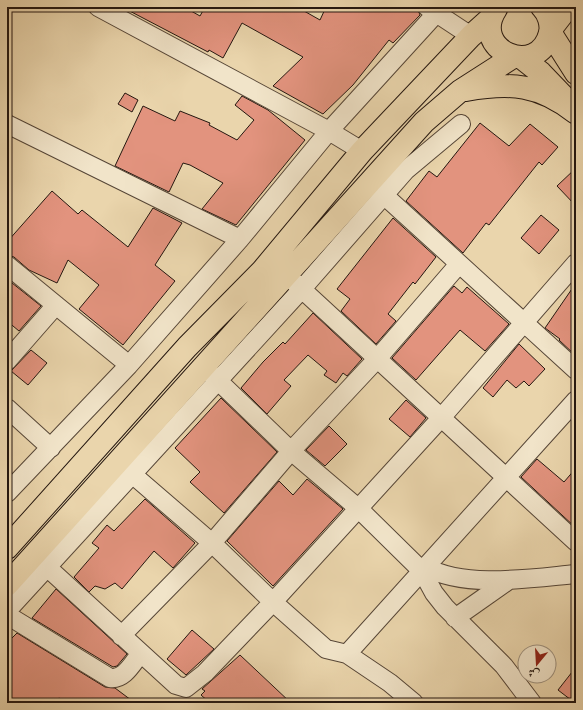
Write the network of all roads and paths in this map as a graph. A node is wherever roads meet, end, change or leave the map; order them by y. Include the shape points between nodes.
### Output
1 (542, 7) edge
2 (568, 7) edge
3 (103, 8) edge
4 (435, 9) edge
5 (494, 13) edge
6 (550, 30) junction
7 (471, 36) junction
8 (518, 57) junction
9 (576, 73) edge
10 (460, 91) junction
11 (576, 112) edge
12 (7, 124) edge
13 (461, 124) dead end
14 (329, 131) junction
15 (362, 151) junction
16 (377, 189) junction
17 (240, 239) junction
18 (576, 263) edge
19 (459, 264) junction
20 (7, 265) edge
21 (294, 282) junction
22 (56, 305) junction
23 (525, 322) junction
24 (376, 359) junction
25 (7, 361) edge
26 (129, 365) junction
27 (576, 370) edge
28 (211, 374) junction
29 (576, 400) edge
30 (7, 408) edge
31 (441, 418) junction
32 (51, 448) junction
33 (291, 451) junction
34 (132, 474) junction
35 (505, 477) junction
36 (7, 493) edge
37 (358, 508) junction
38 (575, 540) edge
39 (212, 543) junction
40 (7, 548) edge
41 (48, 568) junction
42 (424, 569) junction
43 (576, 574) edge
44 (509, 580) junction
45 (7, 585) edge
46 (273, 602) junction
47 (7, 611) edge
48 (7, 615) edge
49 (456, 618) junction
50 (121, 636) junction
51 (140, 654) junction
52 (347, 654) junction
53 (525, 700) edge
54 (414, 703) edge

1 - 6 main road via 549,18
2 - 6 main road
3 - 14 street
4 - 7 street
4 - 14 street
5 - 7 main road
5 - 8 main road via 490,28 492,38 504,53
6 - 8 main road via 547,42 541,50 532,55
6 - 9 main road
7 - 15 main road
8 - 10 main road
8 - 11 main road via 541,73
10 - 11 main road via 515,85 539,90 560,100
10 - 16 main road via 424,122
12 - 17 street
13 - 16 street via 412,165
14 - 15 street
14 - 17 street
15 - 40 main road via 262,271 187,347
16 - 19 street
16 - 21 main road
17 - 26 street
18 - 23 street
19 - 23 street
19 - 24 street
20 - 22 street
21 - 24 street
21 - 28 main road
22 - 25 street
22 - 26 street
23 - 27 street
23 - 31 street
24 - 31 street
24 - 33 street
26 - 32 street
28 - 33 street
28 - 34 street
28 - 45 main road
29 - 35 street
30 - 32 street
31 - 35 street
31 - 37 street
32 - 36 street
33 - 37 street
33 - 39 street
34 - 39 street
34 - 41 street
35 - 38 street
35 - 42 street
37 - 42 street
37 - 46 street
39 - 46 street
39 - 50 street
41 - 47 street
41 - 50 street
42 - 44 street via 458,578
42 - 49 street via 434,593
42 - 52 street
43 - 44 street
44 - 49 street
46 - 51 street via 205,673 186,688 176,685
46 - 52 street via 326,649
48 - 51 street via 110,678 121,676
49 - 53 street via 504,666
50 - 51 street
52 - 54 street

